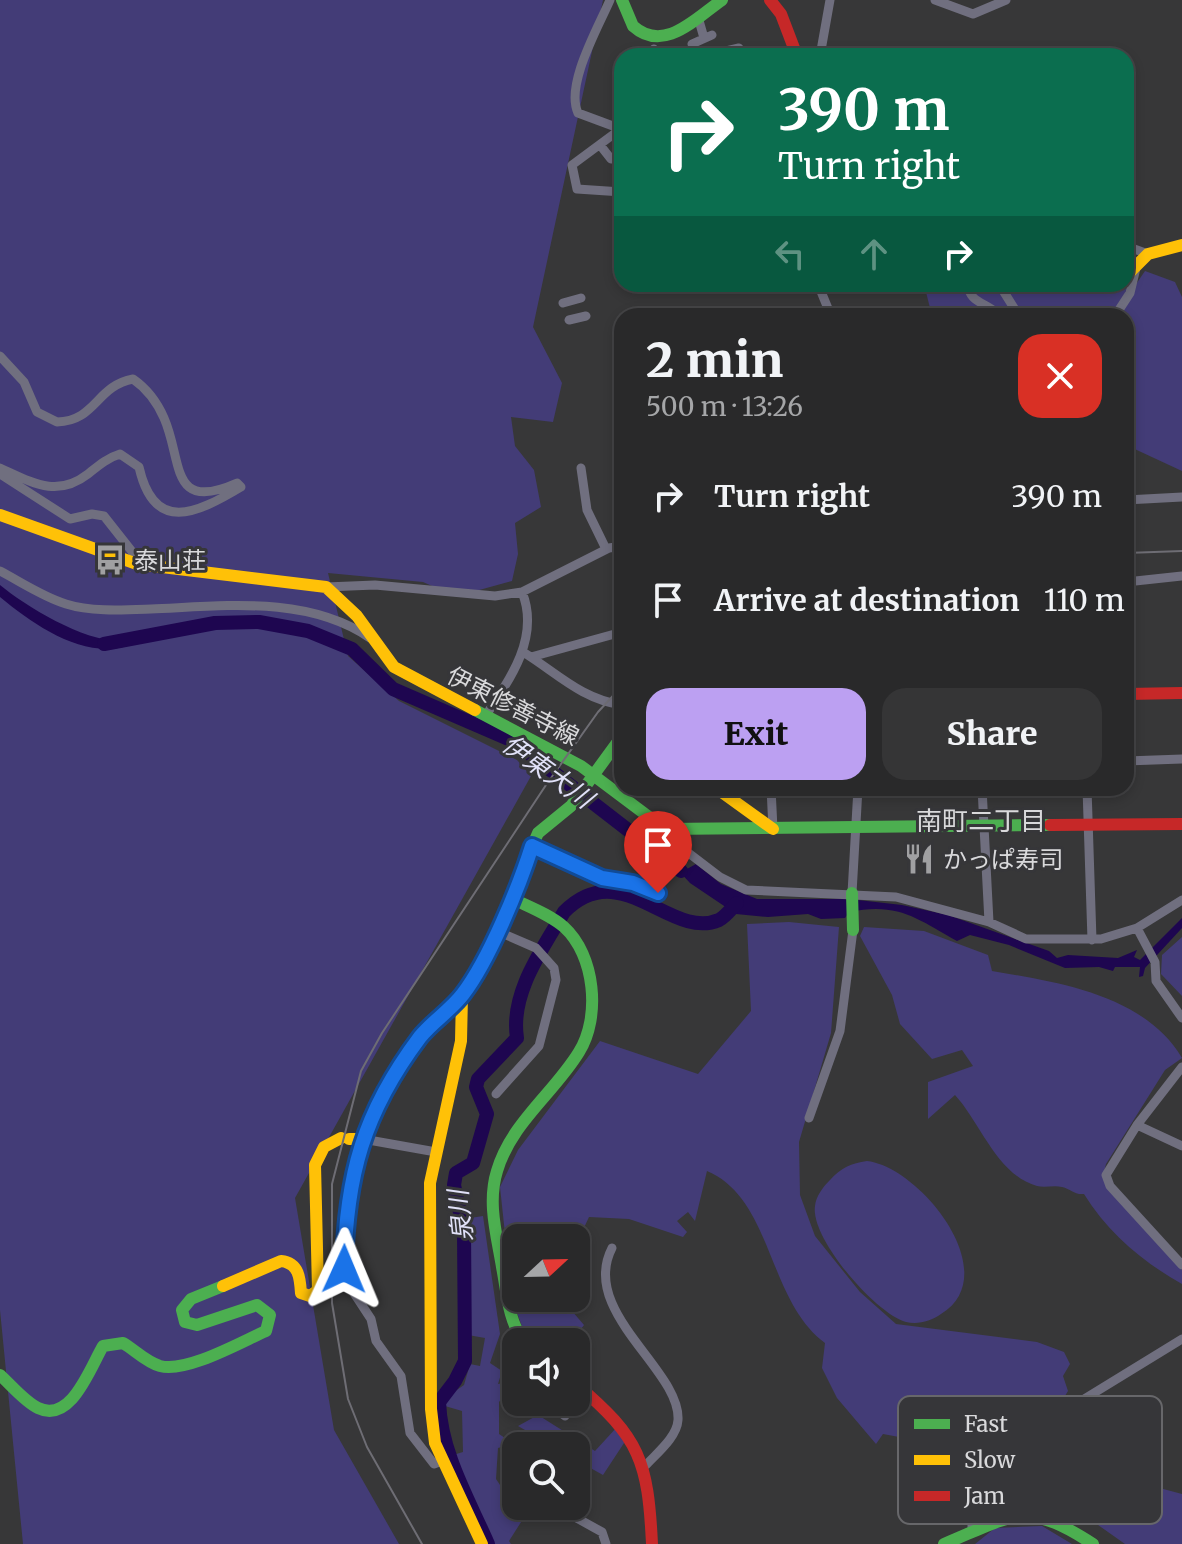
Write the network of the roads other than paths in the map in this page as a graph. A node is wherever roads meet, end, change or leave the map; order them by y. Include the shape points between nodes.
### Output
1 (610, 0) edge
2 (622, 0) edge
3 (722, 0) edge
4 (770, 0) edge
5 (830, 0) edge
6 (935, 0) edge
7 (1006, 0) edge
8 (698, 17) junction
9 (692, 44) dead end
10 (794, 48) edge
11 (821, 48) edge
12 (614, 126) edge
13 (614, 135) edge
14 (600, 145) junction
15 (614, 159) edge
16 (614, 191) edge
17 (1182, 245) edge
18 (1134, 249) edge
19 (1148, 254) junction
20 (1134, 269) edge
21 (969, 292) edge
22 (581, 298) dead end
23 (563, 303) dead end
24 (993, 308) edge
25 (586, 316) dead end
26 (569, 320) dead end
27 (0, 356) edge
28 (581, 468) dead end
29 (0, 471) edge
30 (1182, 497) edge
31 (1134, 500) edge
32 (0, 515) edge
33 (614, 548) edge
34 (606, 549) junction
35 (137, 564) junction
36 (0, 571) edge
37 (1182, 576) edge
38 (1134, 581) edge
39 (326, 587) junction
40 (522, 592) junction
41 (614, 634) edge
42 (376, 643) junction
43 (527, 654) junction
44 (1182, 693) edge
45 (1134, 694) edge
46 (614, 704) edge
47 (486, 715) junction
48 (614, 747) edge
49 (1182, 759) edge
50 (1134, 761) edge
51 (591, 779) junction
52 (614, 795) edge
53 (616, 796) edge
54 (727, 796) edge
55 (771, 796) edge
56 (858, 796) edge
57 (983, 796) edge
58 (1087, 796) edge
59 (1182, 824) edge
60 (1087, 826) junction
61 (857, 827) junction
62 (985, 827) junction
63 (665, 829) junction
64 (773, 829) junction
65 (532, 846) junction
66 (658, 893) dead end
67 (852, 893) junction
68 (511, 898) junction
69 (1182, 900) edge
70 (989, 922) junction
71 (853, 930) joint
72 (497, 931) junction
73 (1139, 932) junction
74 (1092, 940) junction
75 (462, 996) junction
76 (1182, 1018) edge
77 (1182, 1067) edge
78 (496, 1094) dead end
79 (809, 1118) dead end
80 (1137, 1125) junction
81 (351, 1138) junction
82 (1182, 1146) edge
83 (436, 1152) junction
84 (612, 1248) dead end
85 (1182, 1265) edge
86 (516, 1328) edge
87 (1182, 1339) edge
88 (0, 1375) edge
89 (1089, 1396) edge
90 (590, 1397) edge
91 (442, 1461) junction
92 (646, 1465) junction
93 (580, 1520) edge
94 (972, 1524) edge
95 (993, 1524) edge
96 (1061, 1524) edge
97 (972, 1533) junction
98 (482, 1544) edge
99 (606, 1544) edge
100 (652, 1544) edge
101 (944, 1544) edge
102 (1093, 1544) edge

1 - 12 street via 581,63 574,104 578,113
2 - 8 street via 630,26 647,36 671,35
3 - 8 street
4 - 10 street
5 - 11 street
6 - 7 street via 973,14
8 - 9 street via 708,37
13 - 14 street
14 - 15 street
14 - 16 street via 572,165 577,189
17 - 19 street
18 - 19 street
19 - 20 street
21 - 24 street via 974,301
22 - 23 street
25 - 26 street
27 - 29 street via 24,382 37,412 57,422 89,413 106,389 133,379 164,418 181,479 190,489 205,494 237,483 241,487 206,508 166,511 155,507 144,491 139,467 120,454 59,489
28 - 34 street via 587,510
29 - 35 street via 70,519 104,516
30 - 31 street
32 - 35 street
33 - 34 street
34 - 40 street
35 - 39 street
36 - 42 street via 66,604 103,609 239,605 306,610 330,616
37 - 38 street
39 - 40 street via 375,585 495,596
39 - 42 street, 伊東修善寺線
40 - 43 street
41 - 43 street
42 - 47 street, 伊東修善寺線 via 406,675
43 - 46 street via 576,690
43 - 47 street
44 - 45 street
47 - 51 street, 伊東修善寺線
48 - 51 street
49 - 50 street
51 - 52 street, 伊東修善寺線
51 - 65 street via 571,806 538,833
53 - 63 street, 伊東修善寺線
54 - 64 street
55 - 64 street
56 - 61 street
57 - 62 street
58 - 60 street
59 - 60 street
60 - 62 street
60 - 74 street
61 - 62 street
61 - 64 street
61 - 67 street
62 - 70 street
63 - 64 street
63 - 67 street via 720,877 746,890
65 - 66 street via 602,878
65 - 68 street
67 - 70 street via 896,897
67 - 71 street
68 - 72 street
68 - 86 street via 560,924 580,950 589,979 586,1038 510,1144 493,1189 507,1299
69 - 73 street
70 - 74 street via 1026,939
71 - 79 street via 840,1031
72 - 75 street
72 - 78 street via 536,948 547,958 556,980 539,1046
73 - 74 street
73 - 76 street via 1155,962 1156,981
75 - 81 street via 414,1047
75 - 83 street via 461,1041
77 - 80 street
80 - 82 street
80 - 85 street via 1106,1175 1110,1186
81 - 83 street
81 - 88 street via 328,1142 315,1165 318,1290 310,1296 301,1293 299,1272 281,1261 191,1299 182,1310 185,1322 197,1325 257,1305 270,1315 266,1331 168,1367 123,1343 103,1346 68,1405 57,1411 38,1408
81 - 91 street via 346,1281 371,1319 376,1341 401,1376 410,1433 434,1464
83 - 91 street via 430,1183 431,1409
84 - 92 street via 603,1278 677,1412 670,1439
87 - 89 street
90 - 92 street via 626,1430
91 - 98 street
92 - 100 street
93 - 99 street via 602,1532
94 - 97 street
95 - 97 street
96 - 102 street
97 - 101 street

